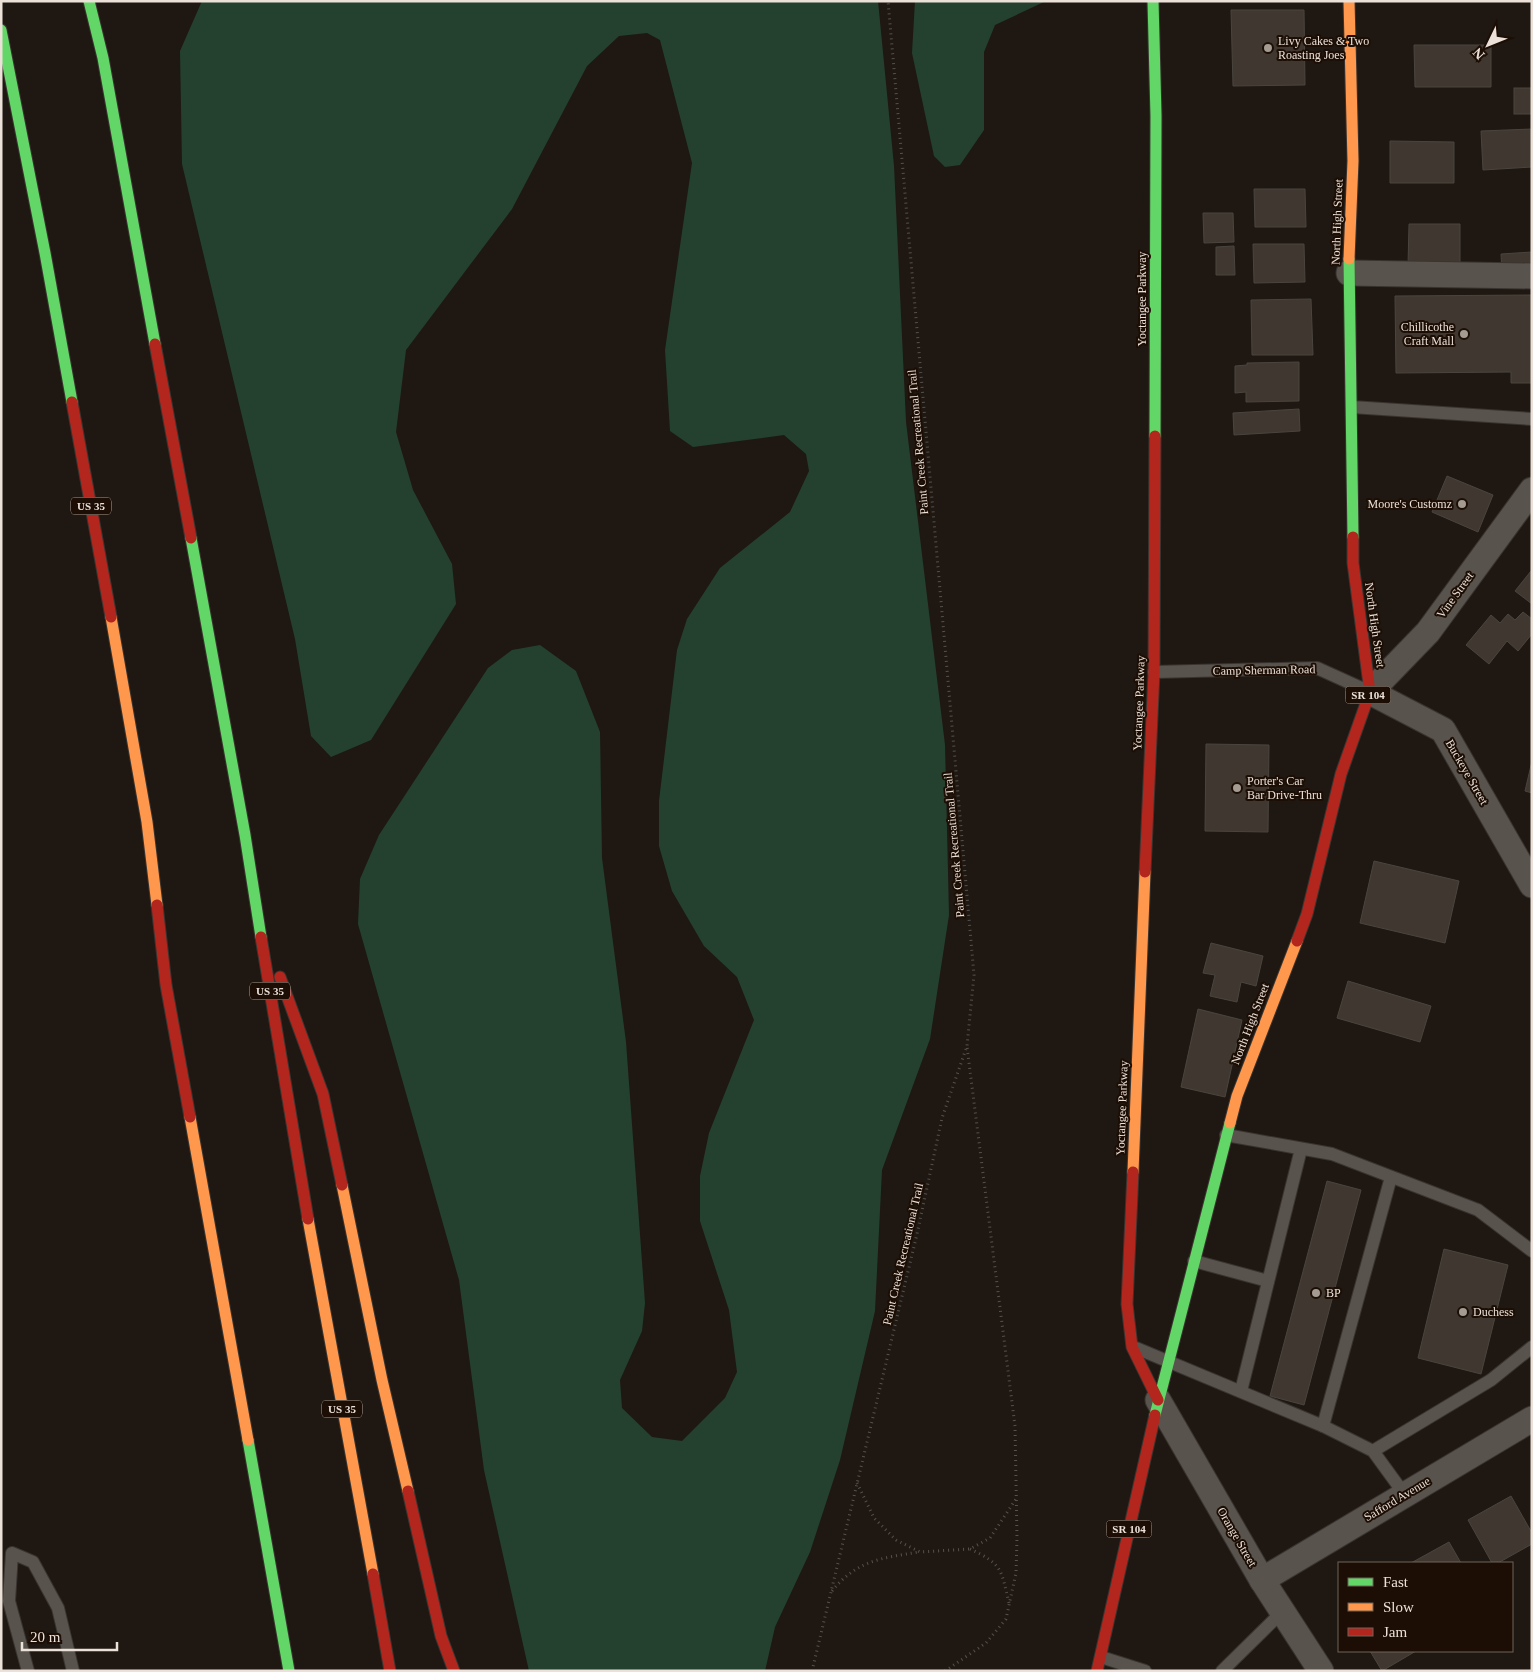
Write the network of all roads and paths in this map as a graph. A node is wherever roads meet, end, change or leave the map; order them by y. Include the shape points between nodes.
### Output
1 (89, 1) edge
2 (888, 1) edge
3 (1153, 1) edge
4 (1349, 1) edge
5 (1, 30) edge
6 (1349, 273) junction
7 (1532, 276) edge
8 (1352, 407) junction
9 (1532, 418) edge
10 (1532, 490) edge
11 (1154, 672) junction
12 (1370, 692) junction
13 (1532, 885) edge
14 (257, 917) junction
15 (967, 1046) junction
16 (1226, 1135) junction
17 (1301, 1149) junction
18 (1391, 1177) junction
19 (1532, 1251) edge
20 (1194, 1261) junction
21 (1268, 1281) junction
22 (1132, 1347) junction
23 (1532, 1347) edge
24 (1168, 1360) junction
25 (1241, 1391) junction
26 (1158, 1400) junction
27 (1532, 1419) edge
28 (1323, 1426) junction
29 (1372, 1451) junction
30 (857, 1483) junction
31 (1405, 1494) junction
32 (1017, 1498) junction
33 (970, 1549) junction
34 (920, 1552) junction
35 (1262, 1580) junction
36 (272, 1581) junction
37 (830, 1593) junction
38 (1009, 1605) junction
39 (1283, 1611) junction
40 (1101, 1657) junction
41 (28, 1671) edge
42 (73, 1671) edge
43 (277, 1671) edge
44 (289, 1671) edge
45 (390, 1671) edge
46 (454, 1671) edge
47 (812, 1671) edge
48 (945, 1671) edge
49 (1097, 1671) edge
50 (1146, 1671) edge
51 (1222, 1671) edge
52 (1320, 1671) edge

1 - 14 main road, US 35 via 103,58 245,835
2 - 15 path, Paint Creek Recreational Trail via 974,975
3 - 11 main road, Yoctangee Parkway via 1156,116
4 - 6 main road, North High Street / SR 104 via 1353,161
5 - 36 main road, US 35 via 45,253 145,813 166,985
6 - 7 street
6 - 8 main road, North High Street / SR 104
8 - 9 lane
8 - 12 main road, North High Street / SR 104 via 1352,563
10 - 12 street, Vine Street via 1428,632
11 - 12 lane, Camp Sherman Road via 1317,668
11 - 22 main road, Yoctangee Parkway via 1127,1304
12 - 13 street, Buckeye Street via 1443,730
12 - 16 main road, North High Street / SR 104 via 1340,774 1307,914 1236,1096
14 - 45 main road, US 35
14 - 46 main road via 324,1094 382,1380 442,1636
15 - 30 path, Paint Creek Recreational Trail via 942,1118
15 - 32 path via 1015,1426
16 - 17 lane
16 - 20 main road, North High Street / SR 104
17 - 18 lane via 1332,1154
17 - 21 lane
18 - 19 lane via 1478,1210
18 - 28 lane
20 - 21 lane
20 - 24 main road, North High Street / SR 104
21 - 25 lane
22 - 24 lane
22 - 26 main road, Yoctangee Parkway
23 - 29 lane via 1491,1380
24 - 25 lane
24 - 26 main road, North High Street / SR 104
25 - 28 lane
26 - 35 street, Orange Street
26 - 40 main road, SR 104
27 - 31 street, Safford Avenue
28 - 29 lane
29 - 31 lane
30 - 34 path via 874,1518 896,1540
30 - 37 path, Paint Creek Recreational Trail
31 - 35 street, Safford Avenue
32 - 33 path via 990,1538
32 - 38 path via 1016,1573
33 - 34 path
33 - 38 path via 988,1557 1001,1571
34 - 37 path via 860,1566 842,1578
35 - 39 street, Orange Street
36 - 43 main road
36 - 44 main road, US 35
37 - 47 path, Paint Creek Recreational Trail
38 - 48 path via 1006,1619 986,1643
39 - 51 lane
39 - 52 street, Orange Street
40 - 49 main road, SR 104
40 - 50 lane
41 - 42 lane via 10,1601 12,1553 32,1562 58,1608

